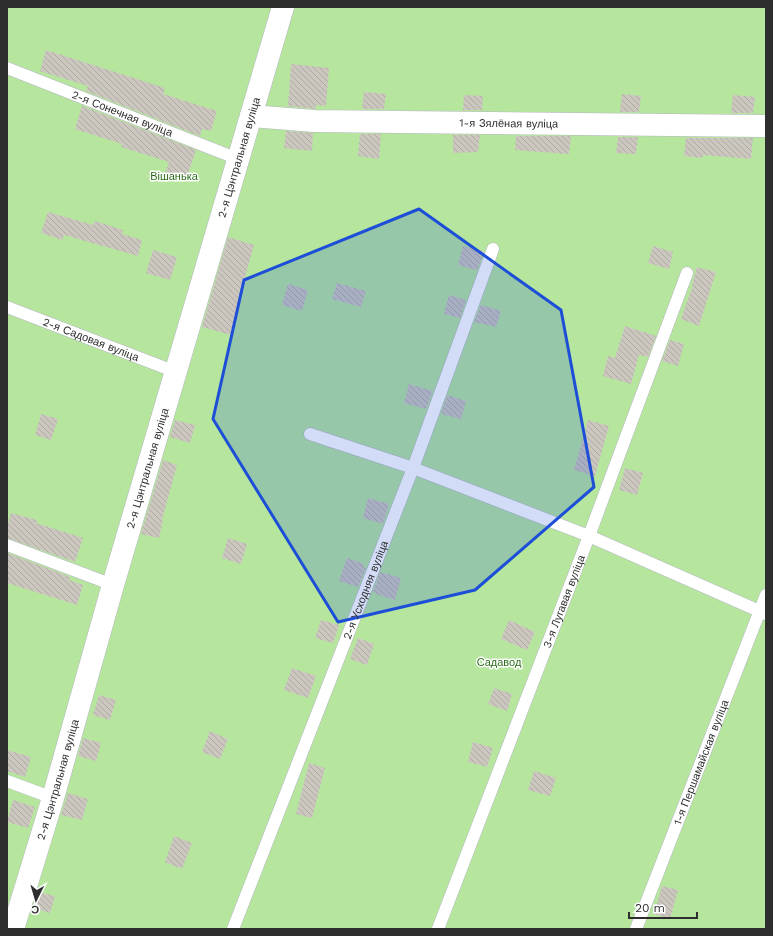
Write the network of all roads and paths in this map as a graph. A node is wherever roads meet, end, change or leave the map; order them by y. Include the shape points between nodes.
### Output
1 (283, 7) edge
2 (7, 68) edge
3 (251, 116) junction
4 (766, 126) edge
5 (238, 159) junction
6 (493, 249) dead end
7 (687, 273) dead end
8 (7, 307) edge
9 (176, 372) junction
10 (310, 434) dead end
11 (413, 468) junction
12 (589, 536) junction
13 (7, 545) edge
14 (113, 585) junction
15 (766, 595) edge
16 (762, 613) edge
17 (7, 781) edge
18 (52, 798) junction
19 (11, 923) edge
20 (233, 929) edge
21 (438, 929) edge
22 (636, 929) edge

1 - 3 street, 2-я Цэнтральная вуліца
2 - 5 lane, 2-я Сонечная вуліца
3 - 4 street, 1-я Зялёная вуліца via 314,121
3 - 5 street, 2-я Цэнтральная вуліца
5 - 9 street, 2-я Цэнтральная вуліца
6 - 11 lane, 2-я Усходняя вуліца
7 - 12 lane, 3-я Лугавая вуліца
8 - 9 lane, 2-я Садовая вуліца
9 - 14 street, 2-я Цэнтральная вуліца
10 - 11 lane
11 - 12 lane
11 - 20 lane, 2-я Усходняя вуліца
12 - 16 lane
12 - 21 lane, 3-я Лугавая вуліца
13 - 14 lane
14 - 18 street, 2-я Цэнтральная вуліца
15 - 16 lane, 1-я Першамайская вуліца
16 - 22 lane, 1-я Першамайская вуліца
17 - 18 lane
18 - 19 street, 2-я Цэнтральная вуліца

